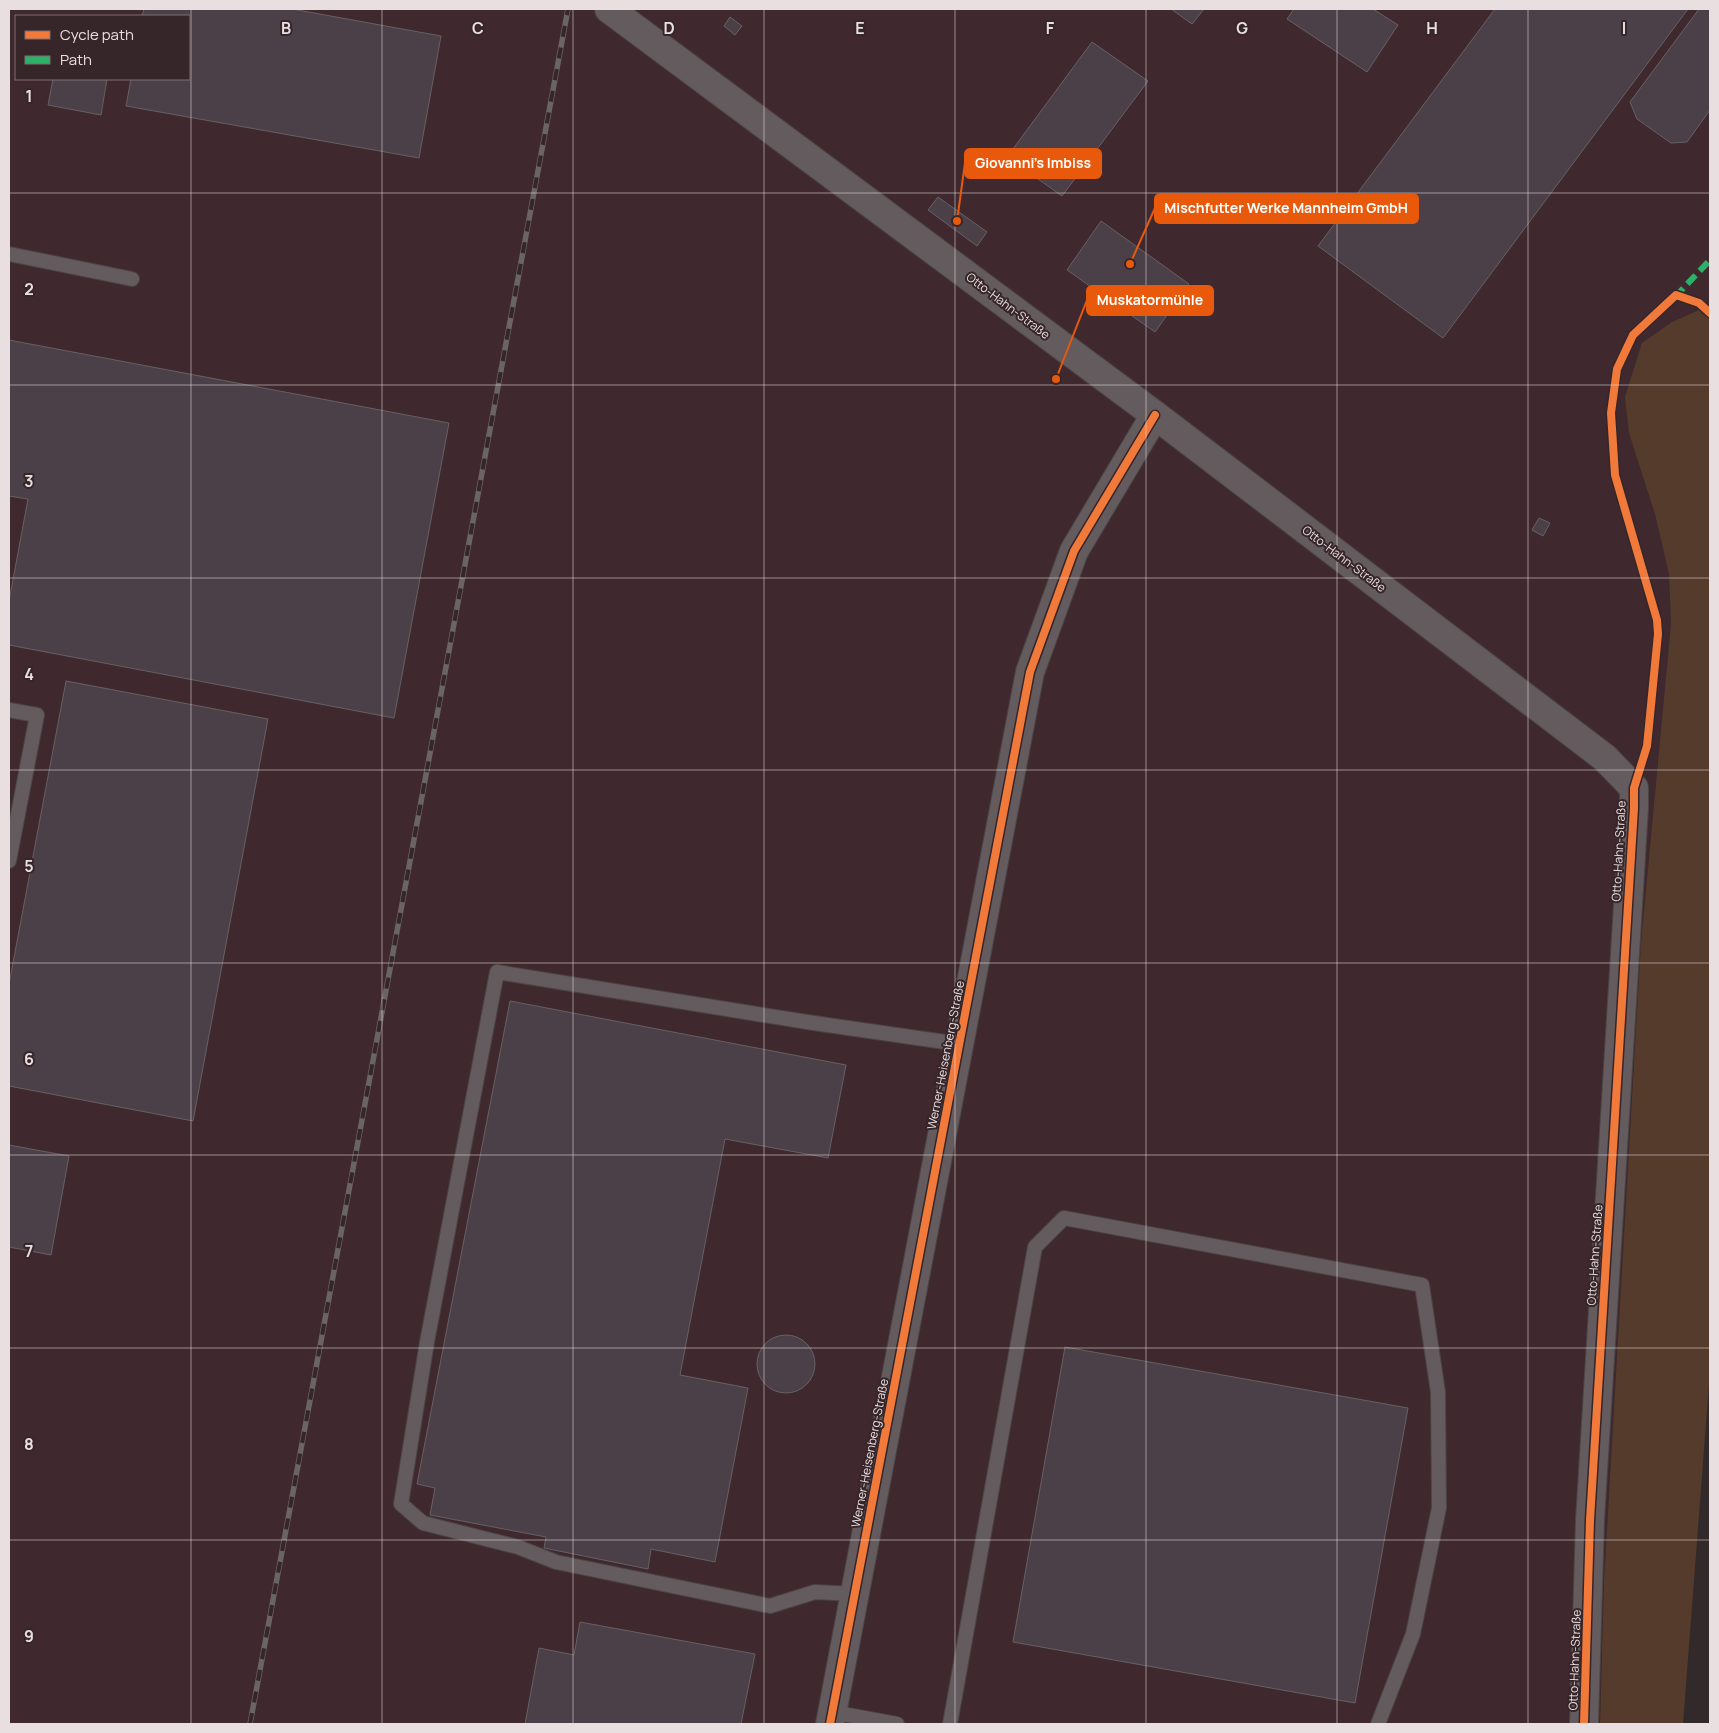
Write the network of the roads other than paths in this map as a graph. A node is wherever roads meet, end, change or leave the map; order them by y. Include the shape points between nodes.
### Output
1 (609, 9) edge
2 (9, 254) edge
3 (132, 279) dead end
4 (1155, 416) junction
5 (9, 710) edge
6 (9, 861) edge
7 (959, 1044) junction
8 (855, 1594) junction
9 (831, 1718) edge
10 (897, 1724) edge
11 (950, 1724) edge
12 (1378, 1724) edge
13 (1584, 1724) edge

1 - 4 street, Otto-Hahn-Straße
2 - 3 lane
4 - 7 street, Werner-Heisenberg-Straße via 1074,551 1030,672
4 - 13 street, Otto-Hahn-Straße via 1605,758 1634,788 1590,1520
5 - 6 lane via 37,715
7 - 8 street, Werner-Heisenberg-Straße
7 - 8 lane via 497,972 427,1342 401,1504 422,1523 518,1547 556,1562 770,1606 815,1592
8 - 9 street, Werner-Heisenberg-Straße
9 - 10 lane
11 - 12 lane via 1035,1248 1064,1218 1422,1285 1438,1392 1439,1508 1413,1634

